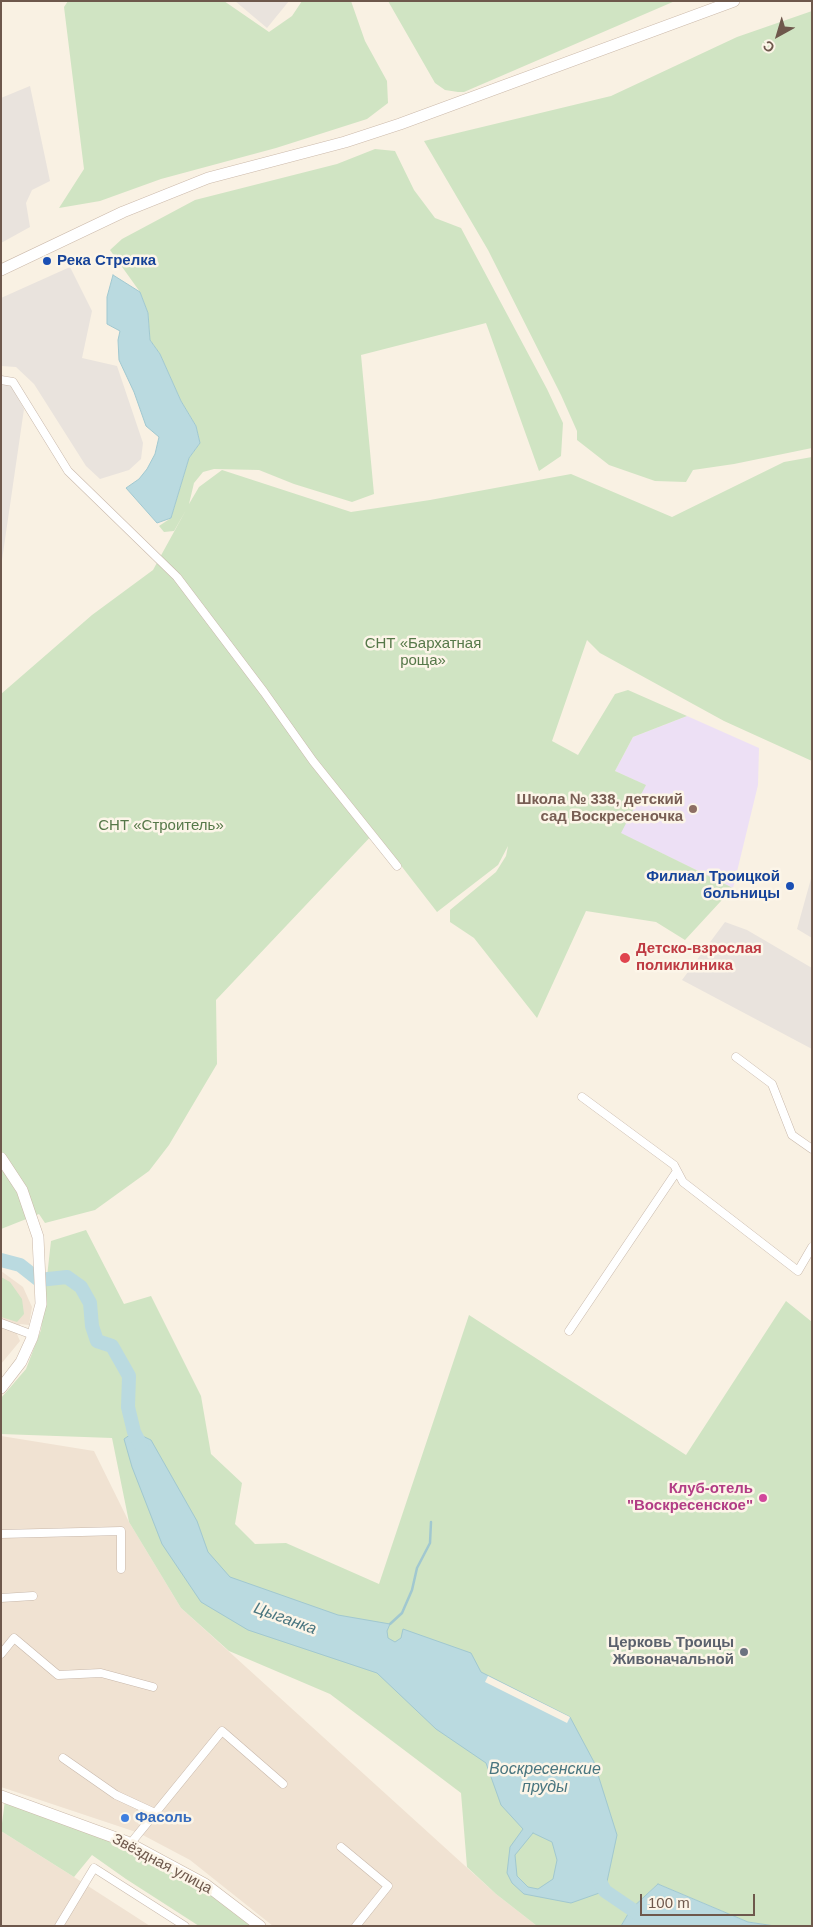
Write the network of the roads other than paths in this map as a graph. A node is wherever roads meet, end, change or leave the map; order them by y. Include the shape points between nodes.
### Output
1 (734, 1) edge
2 (1, 270) edge
3 (1, 380) edge
4 (397, 866) dead end
5 (736, 1056) dead end
6 (582, 1097) dead end
7 (812, 1149) edge
8 (1, 1158) edge
9 (677, 1171) junction
10 (812, 1247) edge
11 (1, 1323) edge
12 (569, 1331) dead end
13 (34, 1334) junction
14 (1, 1388) edge
15 (1, 1534) edge
16 (121, 1569) dead end
17 (33, 1596) dead end
18 (1, 1598) edge
19 (1, 1654) edge
20 (153, 1687) dead end
21 (63, 1758) dead end
22 (283, 1784) dead end
23 (1, 1796) edge
24 (155, 1813) junction
25 (130, 1844) junction
26 (341, 1847) dead end
27 (59, 1926) edge
28 (185, 1926) edge
29 (260, 1926) edge
30 (356, 1926) edge

1 - 2 main road via 400,124 208,178 123,212
3 - 4 street via 13,382 68,471 177,577 313,761
5 - 7 street via 772,1084 792,1135
6 - 9 street via 674,1165
8 - 13 main road via 22,1190 38,1237 41,1304
9 - 10 street via 683,1182 798,1271
9 - 12 street
11 - 13 street
13 - 14 main road via 21,1362
15 - 16 street via 121,1531
17 - 18 street
19 - 20 street via 14,1638 58,1675 101,1673
21 - 24 street via 116,1795
22 - 24 street via 222,1731
23 - 25 main road, Звёздная улица
24 - 25 street
25 - 29 main road, Звёздная улица via 205,1884
26 - 30 street via 388,1886
27 - 28 street via 94,1868

